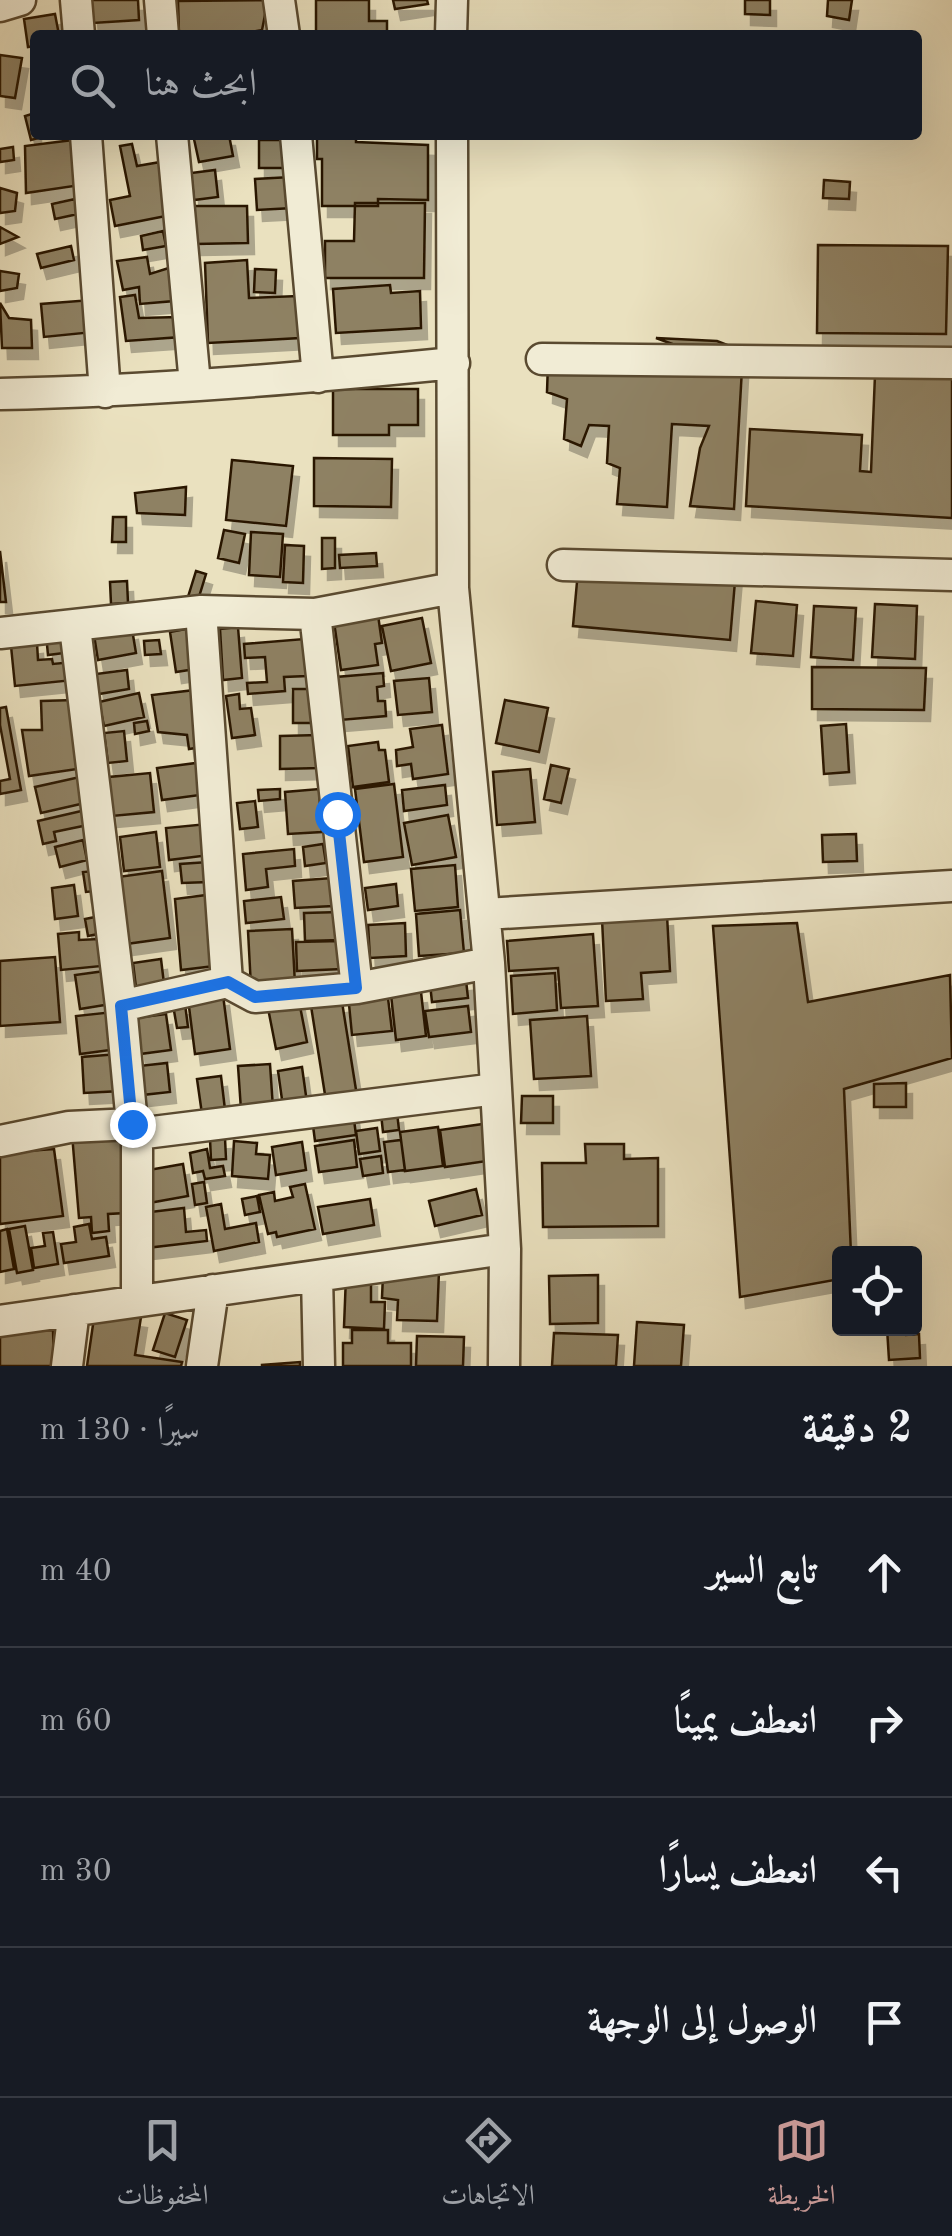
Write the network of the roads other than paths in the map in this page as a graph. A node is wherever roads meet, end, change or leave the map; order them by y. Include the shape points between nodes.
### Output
1 (20, 0) edge
2 (76, 0) edge
3 (160, 0) edge
4 (279, 0) edge
5 (452, 0) edge
6 (0, 6) edge
7 (79, 30) edge
8 (163, 30) edge
9 (283, 30) edge
10 (452, 30) edge
11 (86, 140) edge
12 (172, 140) edge
13 (296, 140) edge
14 (452, 140) edge
15 (542, 359) dead end
16 (454, 363) junction
17 (952, 363) edge
18 (318, 376) junction
19 (194, 384) junction
20 (105, 392) junction
21 (0, 394) edge
22 (564, 566) dead end
23 (952, 575) edge
24 (453, 588) junction
25 (201, 612) junction
26 (315, 614) junction
27 (75, 627) junction
28 (0, 633) edge
29 (952, 886) edge
30 (485, 914) junction
31 (489, 963) junction
32 (228, 982) junction
33 (356, 988) junction
34 (121, 1006) junction
35 (496, 1089) junction
36 (134, 1129) junction
37 (0, 1142) edge
38 (504, 1249) junction
39 (317, 1276) junction
40 (212, 1290) junction
41 (136, 1301) junction
42 (74, 1310) junction
43 (0, 1320) edge
44 (67, 1366) edge
45 (202, 1366) edge
46 (318, 1366) edge
47 (504, 1366) edge

1 - 6 street
2 - 7 street
3 - 8 street
4 - 9 street
5 - 10 street
11 - 20 street
12 - 19 street
13 - 18 street
14 - 16 street
15 - 17 street
16 - 18 street
16 - 24 street
18 - 19 street
19 - 20 street
20 - 21 street
22 - 23 street
24 - 26 street
24 - 30 street
25 - 26 street
25 - 27 street
25 - 32 street
26 - 33 street
27 - 28 street
27 - 34 street
29 - 30 street
30 - 31 street
31 - 33 street
31 - 35 street
32 - 33 street via 255,997
32 - 34 street
34 - 36 street
35 - 36 street
35 - 38 street
36 - 37 street via 68,1127
36 - 41 street
38 - 39 street
38 - 47 street
39 - 40 street
39 - 46 street
40 - 41 street
40 - 45 street
41 - 42 street
42 - 43 street
42 - 44 street

